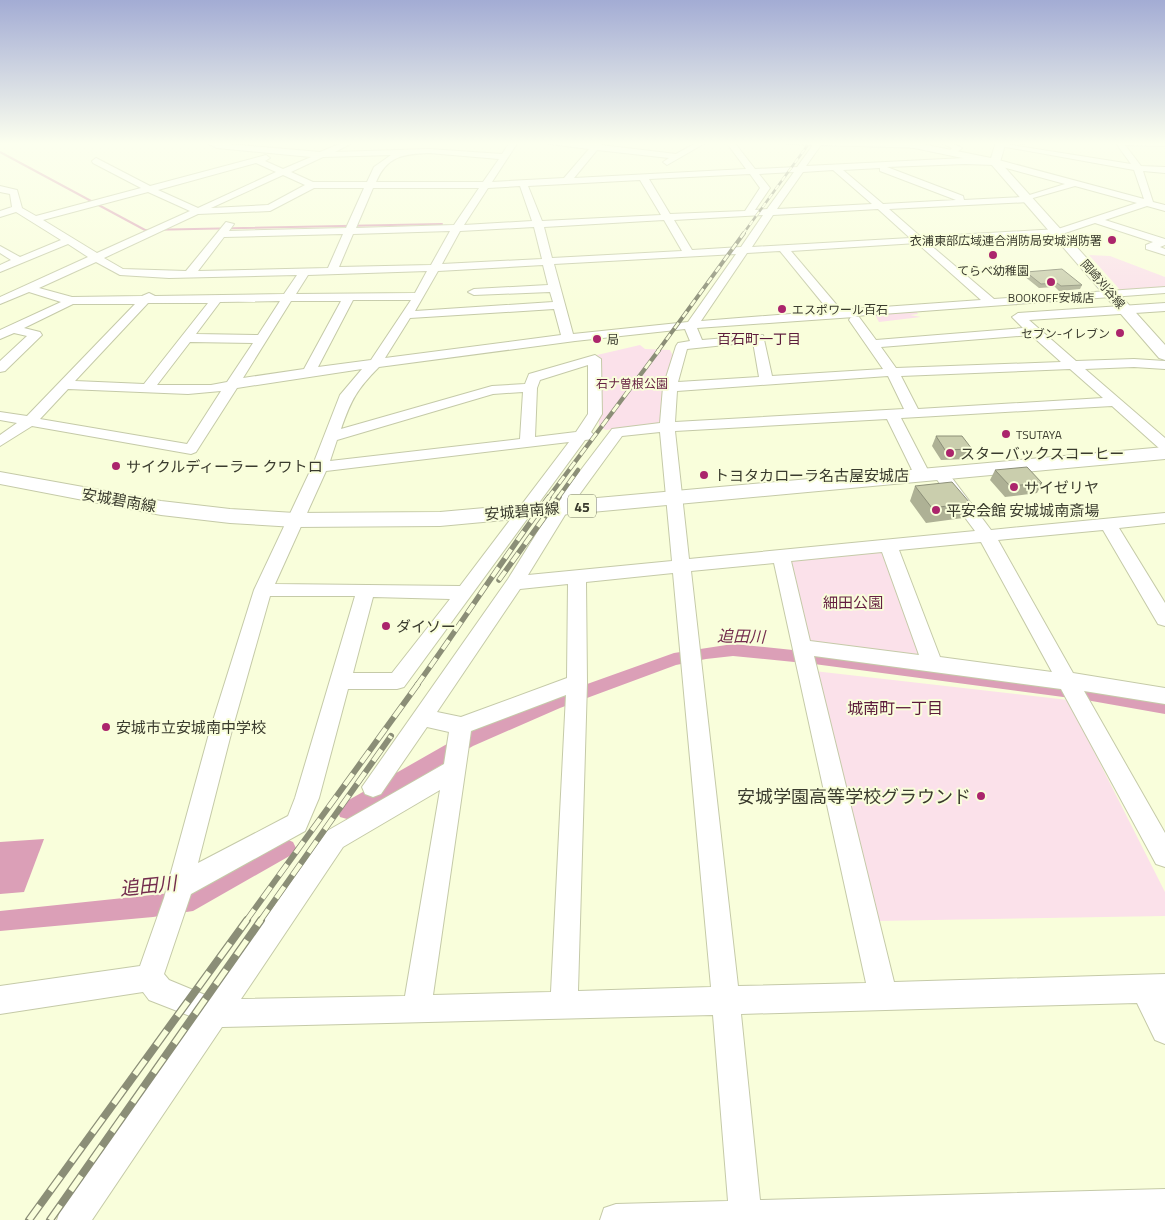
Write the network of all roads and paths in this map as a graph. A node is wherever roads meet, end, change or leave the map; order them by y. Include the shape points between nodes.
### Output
1 (15, 199) edge
2 (108, 199) edge
3 (171, 199) edge
4 (227, 199) edge
5 (287, 199) edge
6 (364, 199) edge
7 (476, 199) edge
8 (529, 199) edge
9 (656, 199) edge
10 (757, 199) edge
11 (780, 199) edge
12 (872, 199) edge
13 (963, 199) edge
14 (1009, 199) edge
15 (1029, 199) edge
16 (1136, 199) edge
17 (1149, 199) edge
18 (968, 201) junction
19 (1147, 203) junction
20 (879, 205) junction
21 (1165, 208) edge
22 (17, 209) junction
23 (238, 210) junction
24 (200, 212) junction
25 (748, 212) junction
26 (771, 212) junction
27 (0, 214) edge
28 (667, 217) junction
29 (33, 220) junction
30 (1095, 220) junction
31 (538, 224) junction
32 (457, 228) junction
33 (350, 230) junction
34 (1058, 232) junction
35 (222, 234) junction
36 (919, 240) junction
37 (67, 242) junction
38 (1164, 245) edge
39 (783, 248) junction
40 (0, 249) edge
41 (744, 251) junction
42 (689, 254) junction
43 (94, 257) junction
44 (20, 261) junction
45 (547, 262) junction
46 (435, 268) junction
47 (0, 269) edge
48 (332, 270) junction
49 (306, 271) junction
50 (190, 274) junction
51 (169, 275) junction
52 (28, 288) junction
53 (554, 288) junction
54 (1165, 290) edge
55 (474, 292) dead end
56 (1111, 294) junction
57 (419, 296) junction
58 (349, 297) junction
59 (287, 298) junction
60 (216, 299) junction
61 (0, 301) edge
62 (71, 301) junction
63 (144, 301) junction
64 (989, 302) junction
65 (558, 305) junction
66 (1165, 307) edge
67 (1126, 310) junction
68 (837, 313) junction
69 (404, 315) junction
70 (855, 320) dead end
71 (692, 325) junction
72 (14, 329) junction
73 (1034, 331) junction
74 (0, 336) edge
75 (186, 338) junction
76 (568, 338) junction
77 (261, 339) junction
78 (698, 344) junction
79 (872, 344) junction
80 (1165, 355) edge
81 (374, 363) junction
82 (1165, 365) edge
83 (1073, 366) junction
84 (0, 368) edge
85 (309, 372) junction
86 (892, 372) junction
87 (766, 380) junction
88 (232, 384) junction
89 (64, 385) junction
90 (670, 387) junction
91 (530, 388) junction
92 (147, 389) junction
93 (1115, 402) junction
94 (891, 413) junction
95 (912, 413) junction
96 (0, 416) edge
97 (30, 421) junction
98 (667, 427) junction
99 (617, 432) junction
100 (581, 436) junction
101 (330, 438) junction
102 (527, 441) junction
103 (0, 442) edge
104 (1165, 446) edge
105 (1165, 453) edge
106 (320, 467) junction
107 (931, 473) junction
108 (0, 478) edge
109 (674, 498) junction
110 (561, 508) junction
111 (527, 510) junction
112 (1165, 518) edge
113 (295, 520) junction
114 (1108, 524) junction
115 (986, 535) junction
116 (888, 545) junction
117 (781, 556) junction
118 (680, 566) junction
119 (577, 575) junction
120 (514, 583) junction
121 (262, 590) junction
122 (366, 590) junction
123 (465, 593) junction
124 (1165, 619) edge
125 (803, 654) junction
126 (932, 663) junction
127 (340, 681) junction
128 (1073, 688) junction
129 (576, 691) junction
130 (1165, 696) edge
131 (422, 717) junction
132 (457, 748) junction
133 (373, 787) dead end
134 (1165, 856) edge
135 (176, 899) junction
136 (149, 978) junction
137 (1155, 989) edge
138 (883, 995) junction
139 (0, 1000) edge
140 (726, 1000) junction
141 (564, 1004) junction
142 (417, 1009) junction
143 (216, 1013) junction
144 (1165, 1030) edge
145 (1165, 1205) edge
146 (746, 1218) edge
147 (73, 1220) edge
148 (616, 1220) edge

1 - 22 street
2 - 29 street
3 - 24 street
4 - 24 street
5 - 23 street via 270,208
6 - 33 street
7 - 32 street
8 - 31 street
9 - 28 street
10 - 25 street
11 - 26 street
12 - 20 street
13 - 18 street
14 - 18 street
15 - 34 main road, 岡崎刈谷線
16 - 19 street
17 - 19 street
18 - 20 street
19 - 21 street
19 - 30 street
20 - 26 street
20 - 36 street
22 - 27 street
22 - 29 street
23 - 24 street
23 - 35 street
24 - 43 street
25 - 26 street
25 - 28 street
26 - 41 street
28 - 31 street
28 - 42 street
29 - 37 street
30 - 34 street
30 - 38 street
31 - 32 street
31 - 45 street
32 - 33 street
32 - 46 street
33 - 35 street
33 - 48 street
34 - 36 street
34 - 56 main road, 岡崎刈谷線
35 - 50 street
36 - 39 street
36 - 64 street
37 - 43 street
37 - 44 street
39 - 41 street
39 - 68 street
40 - 44 street
41 - 42 street
41 - 71 street
42 - 45 street
43 - 51 street via 120,272
43 - 52 street
44 - 47 street
45 - 46 street
45 - 53 street
46 - 48 street
46 - 57 street
48 - 49 street
49 - 50 street
49 - 59 street
50 - 51 street
51 - 63 street
52 - 61 street
52 - 62 street
53 - 55 street
53 - 65 street
54 - 56 street
56 - 64 street
56 - 67 main road, 岡崎刈谷線
57 - 58 street
57 - 69 street
58 - 59 street
58 - 85 street
59 - 60 street
59 - 77 street
60 - 63 street
60 - 75 street
62 - 63 street
62 - 72 street
63 - 89 street
64 - 68 street
65 - 69 street
65 - 76 street
66 - 67 street
67 - 73 street via 1018,318
67 - 80 main road, 岡崎刈谷線
68 - 71 street
69 - 81 street
70 - 79 street
71 - 76 street
71 - 78 street via 690,327
72 - 74 street
72 - 84 street via 36,335
73 - 79 street
73 - 83 street
75 - 77 street
75 - 92 street
76 - 81 street
77 - 88 street
78 - 87 street via 759,338
78 - 90 street via 682,346
79 - 86 street
81 - 85 street
81 - 101 street via 347,395
82 - 83 street
83 - 86 street
83 - 93 street
85 - 88 street
86 - 87 street
86 - 95 street
87 - 90 street
88 - 92 street via 211,389
88 - 97 street via 192,449
89 - 92 street
89 - 97 street
90 - 98 street
91 - 100 street via 534,377 595,359 595,414
91 - 101 street via 492,390
91 - 102 street
93 - 95 street
93 - 104 street
94 - 95 street
94 - 98 street
94 - 107 street
96 - 97 street
97 - 103 street
98 - 99 street
98 - 109 street
99 - 100 street
99 - 110 street
100 - 102 street
100 - 111 street
101 - 106 street
102 - 106 street
105 - 107 main road, 安城碧南線 / 45
106 - 113 street
107 - 109 main road, 安城碧南線 / 45
107 - 115 street
108 - 113 main road, 安城碧南線 / 45 via 161,508
109 - 110 main road, 安城碧南線 / 45
109 - 118 street
110 - 111 main road, 安城碧南線 / 45
110 - 120 street
111 - 113 main road, 安城碧南線 / 45 via 440,519
111 - 123 street
112 - 114 street
113 - 121 street
114 - 115 street
114 - 124 street
115 - 116 street
115 - 128 street
116 - 117 street
116 - 126 street
117 - 118 street
117 - 125 street
118 - 119 street
118 - 140 street
119 - 120 street
119 - 129 street
120 - 131 street
121 - 122 street
121 - 135 street
122 - 123 street
122 - 127 street
123 - 127 street via 397,681
125 - 126 street
125 - 138 street
126 - 128 street via 1060,681
127 - 135 street via 297,823
128 - 130 street
128 - 134 street
129 - 132 street
129 - 141 street
131 - 132 street
131 - 133 street
132 - 142 street
132 - 143 street via 335,839
135 - 136 street
136 - 139 street
136 - 143 street via 159,990
137 - 138 street
137 - 144 street
138 - 140 street
140 - 141 street
140 - 146 street
141 - 142 street
142 - 143 street
143 - 147 street
145 - 146 street
146 - 148 street

